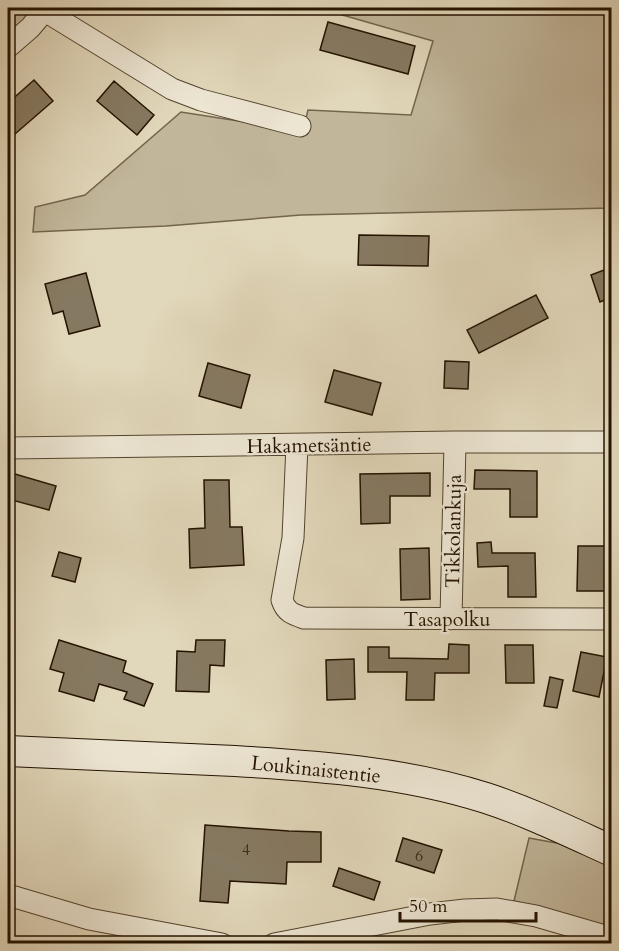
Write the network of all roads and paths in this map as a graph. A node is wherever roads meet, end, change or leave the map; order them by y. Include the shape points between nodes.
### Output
1 (46, 9) edge
2 (8, 47) edge
3 (300, 126) dead end
4 (456, 442) junction
5 (612, 442) edge
6 (297, 445) junction
7 (8, 448) edge
8 (452, 619) junction
9 (612, 619) edge
10 (8, 751) edge
11 (612, 851) edge
12 (8, 895) edge
13 (612, 938) edge
14 (222, 944) edge
15 (274, 944) edge

1 - 2 street
1 - 3 street via 172,89
4 - 5 street, Hakametsäntie
4 - 6 street, Hakametsäntie
4 - 8 street, Tikkolankuja
6 - 7 street, Hakametsäntie
6 - 8 street, Tasapolku via 293,538 282,600 285,609 304,618
8 - 9 street, Tasapolku
10 - 11 street, Loukinaistentie via 265,763 367,772 484,798 537,816
12 - 14 street via 89,919
13 - 15 street via 497,909 430,914

